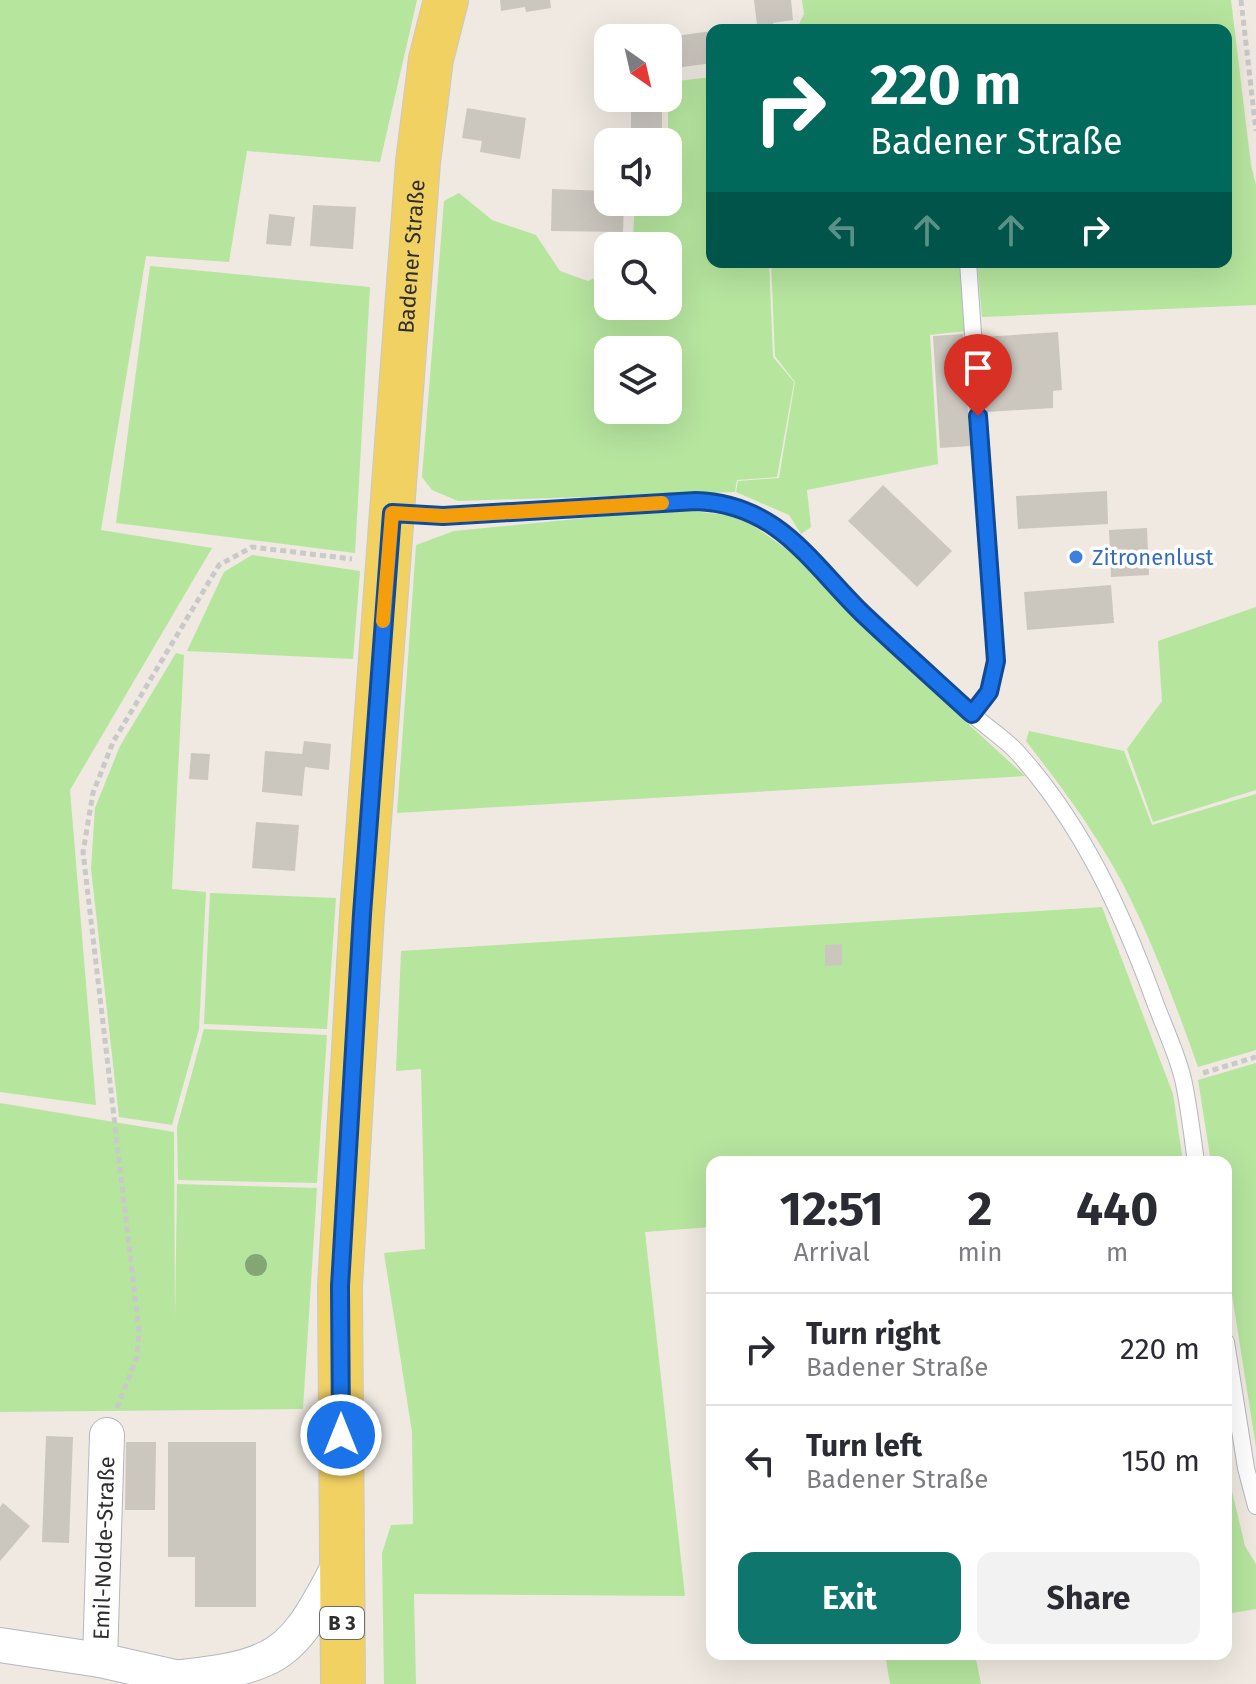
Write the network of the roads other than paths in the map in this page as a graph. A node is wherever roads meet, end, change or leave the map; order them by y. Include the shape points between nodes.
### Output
1 (446, 0) edge
2 (968, 268) edge
3 (392, 513) junction
4 (972, 714) junction
5 (1195, 1156) edge
6 (1232, 1380) edge
7 (107, 1435) road end
8 (1256, 1506) edge
9 (341, 1562) junction
10 (2, 1651) edge
11 (100, 1660) junction
12 (187, 1682) edge
13 (343, 1684) edge

1 - 3 main road, Badener Straße / B 3 via 431,59 418,162
2 - 4 lane via 996,661 989,692
3 - 4 lane via 443,516 696,501 744,509 798,544
3 - 9 main road, Badener Straße / B 3 via 340,1286
4 - 5 lane via 1040,779 1109,886 1182,1077
6 - 8 lane
7 - 11 street, Emil-Nolde-Straße
9 - 12 street via 294,1638 268,1658
9 - 13 main road, Badener Straße / B 3
10 - 11 street
11 - 12 street

